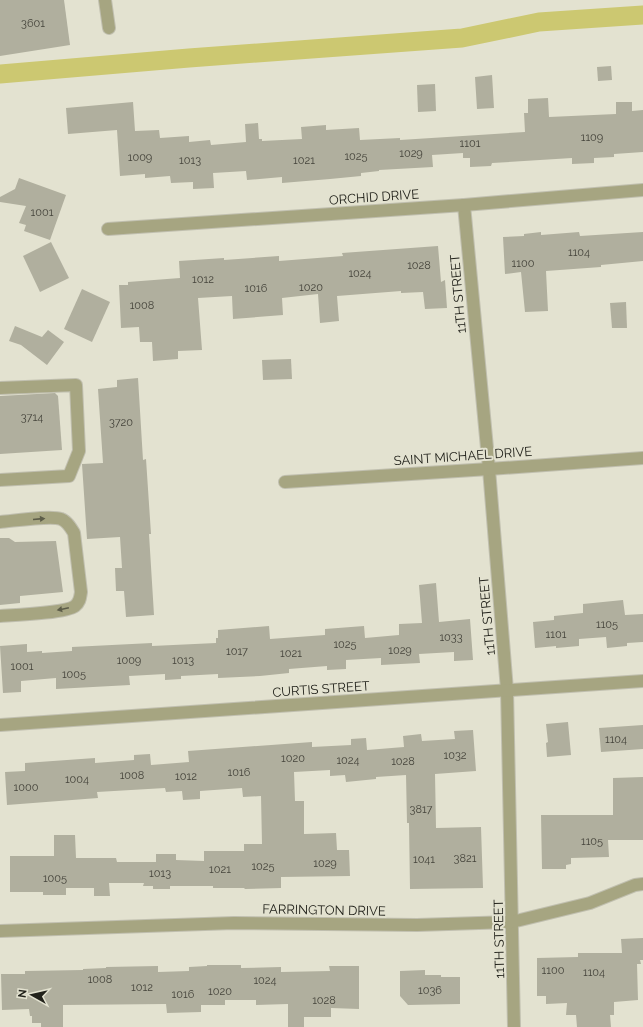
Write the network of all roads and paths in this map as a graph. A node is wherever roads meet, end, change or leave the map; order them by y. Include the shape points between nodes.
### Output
1 (105, 0) edge
2 (109, 28) dead end
3 (643, 190) edge
4 (464, 205) junction
5 (108, 229) dead end
6 (0, 388) edge
7 (643, 458) edge
8 (489, 469) junction
9 (0, 480) edge
10 (286, 482) dead end
11 (0, 522) edge
12 (0, 616) edge
13 (643, 681) edge
14 (507, 690) junction
15 (0, 725) edge
16 (643, 884) edge
17 (512, 922) junction
18 (0, 932) edge
19 (514, 1027) edge

1 - 2 street
3 - 4 street, ORCHID DRIVE
4 - 5 street, ORCHID DRIVE
4 - 8 street, 11TH STREET
6 - 9 street via 76,385 79,451 69,476
7 - 8 street, SAINT MICHAEL DRIVE
8 - 10 street, SAINT MICHAEL DRIVE
8 - 14 street, 11TH STREET
11 -> 12 street via 51,518 61,519 70,525 74,533 81,592 80,602 74,607
13 - 14 street, CURTIS STREET
14 - 15 street, CURTIS STREET
14 - 17 street, 11TH STREET
16 - 17 street, FARRINGTON DRIVE via 590,902
17 - 18 street, FARRINGTON DRIVE via 417,925 234,923
17 - 19 street, 11TH STREET

